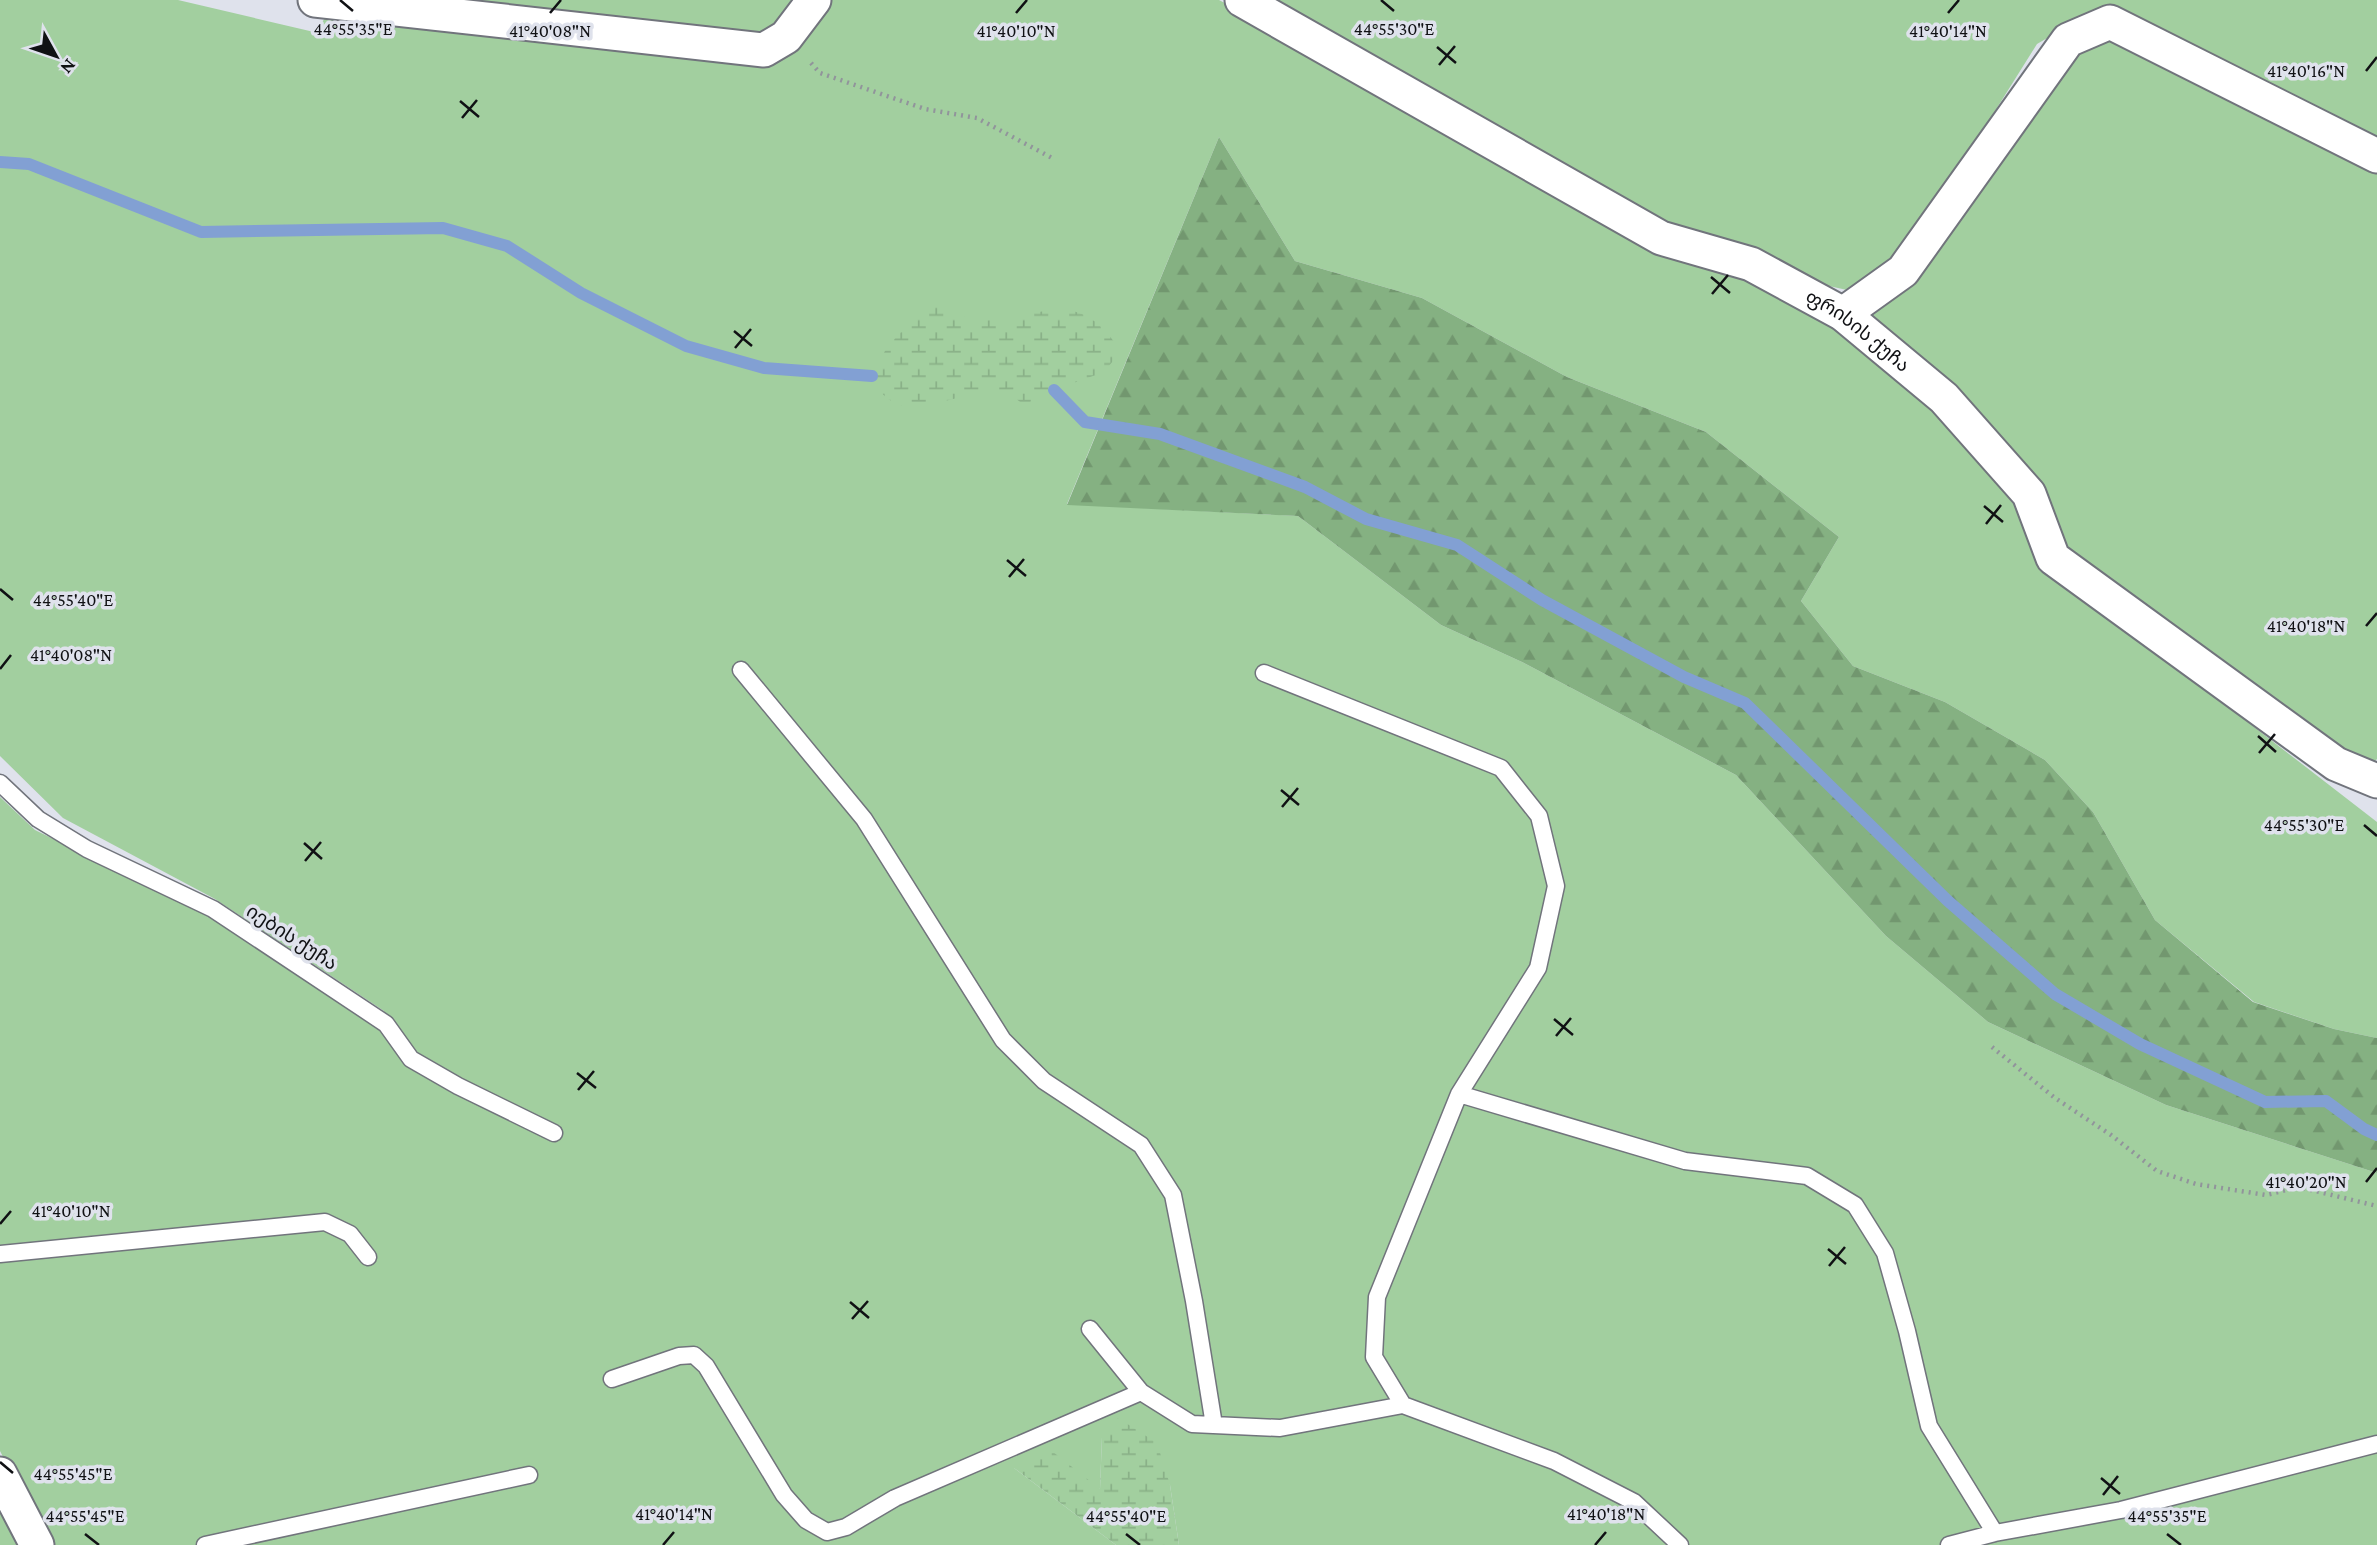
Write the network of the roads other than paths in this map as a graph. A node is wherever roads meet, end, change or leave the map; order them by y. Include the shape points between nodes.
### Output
1 (315, 0) edge
2 (814, 0) edge
3 (1242, 0) edge
4 (2377, 156) edge
5 (1843, 314) junction
6 (741, 670) dead end
7 (1264, 673) dead end
8 (2377, 781) edge
9 (0, 783) edge
10 (1459, 1094) junction
11 (554, 1133) dead end
12 (0, 1254) edge
13 (368, 1257) dead end
14 (1090, 1329) dead end
15 (612, 1379) dead end
16 (1142, 1392) junction
17 (1403, 1405) junction
18 (1214, 1425) junction
19 (2377, 1444) edge
20 (0, 1474) edge
21 (529, 1475) dead end
22 (1995, 1533) junction
23 (37, 1545) edge
24 (205, 1545) edge
25 (1680, 1545) edge
26 (1949, 1545) edge

1 - 2 street via 764,50 786,37
3 - 5 street, ფრისის ქუჩა via 1661,238 1751,264
4 - 5 street via 2110,22 2068,40 1903,271
5 - 8 street, ფრისის ქუჩა via 1944,398 2029,494 2053,558 2336,764
6 - 18 lane via 864,820 1003,1040 1044,1081 1141,1145 1173,1195
7 - 10 lane via 1501,768 1539,816 1556,886 1538,968
9 - 11 lane, იების ქუჩა via 37,819 87,849 213,909 386,1024 411,1059
10 - 17 lane via 1377,1297 1374,1357
10 - 22 lane via 1685,1161 1807,1176 1855,1205 1885,1253 1928,1426
12 - 13 lane via 326,1222 350,1234
14 - 16 lane
15 - 16 lane via 694,1355 706,1366 784,1495 806,1521 827,1532
16 - 18 lane via 1192,1424
17 - 18 lane via 1280,1428
17 - 25 lane via 1553,1461 1634,1502
19 - 22 lane via 2121,1510
20 - 23 street
21 - 24 lane
22 - 26 lane

